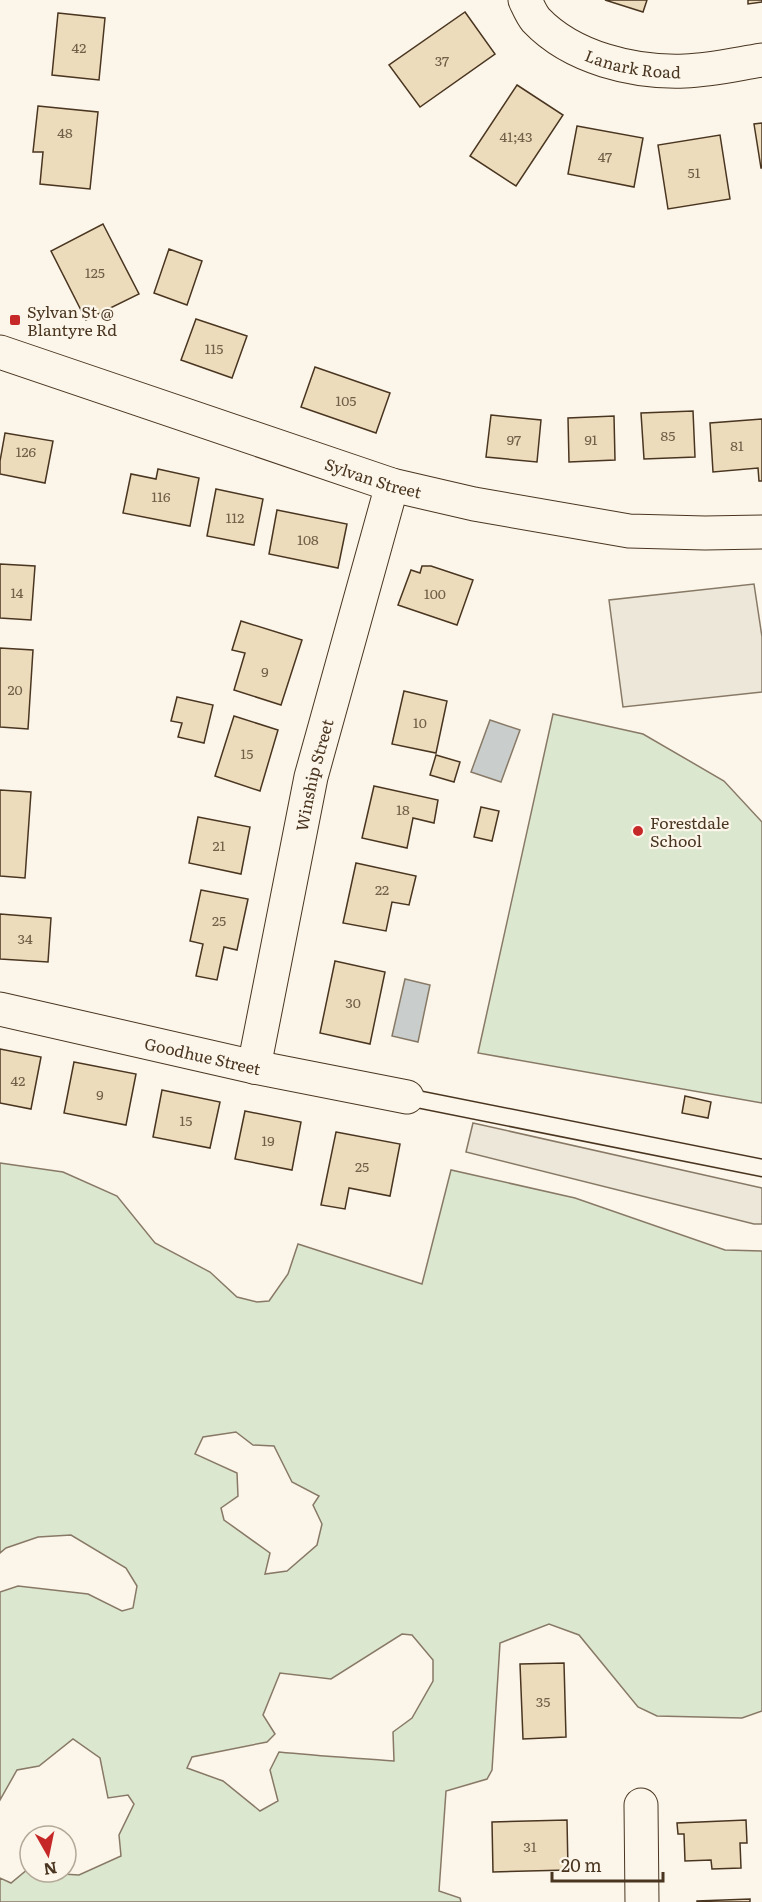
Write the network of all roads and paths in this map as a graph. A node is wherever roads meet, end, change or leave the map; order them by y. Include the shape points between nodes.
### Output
1 (525, 0) edge
2 (762, 60) edge
3 (0, 352) edge
4 (392, 485) junction
5 (762, 532) edge
6 (0, 1009) edge
7 (254, 1067) junction
8 (407, 1096) joint
9 (762, 1168) edge
10 (641, 1804) dead end
11 (642, 1902) edge

1 - 2 street, Lanark Road via 535,18 557,38 592,56 631,67 687,71
3 - 4 street, Sylvan Street
4 - 5 street, Sylvan Street via 474,504 629,531
4 - 7 street, Winship Street via 311,777
6 - 7 street, Goodhue Street
7 - 8 street, Goodhue Street
8 - 9 lane
10 - 11 street

